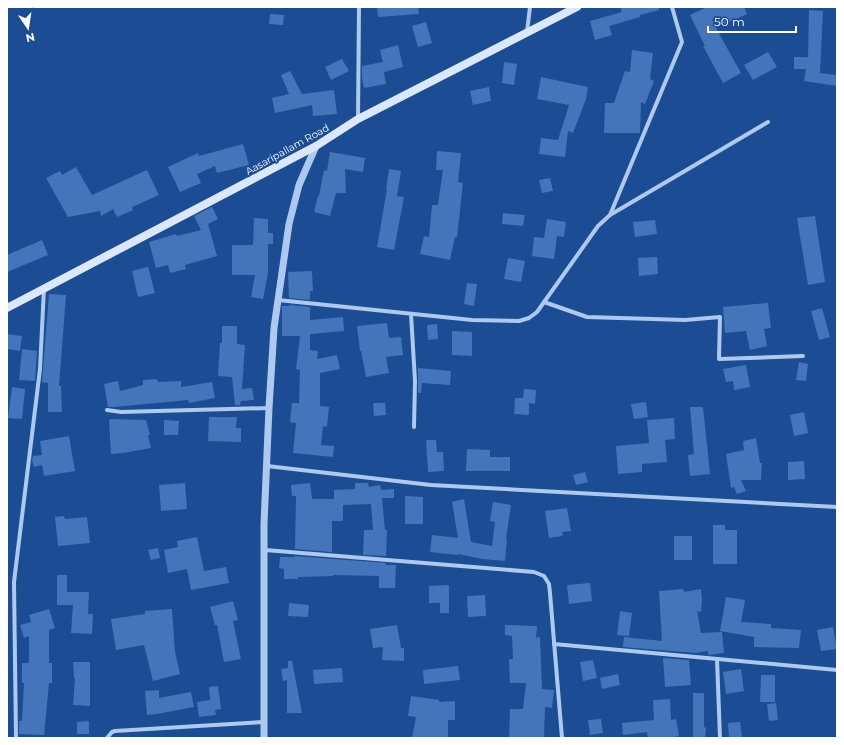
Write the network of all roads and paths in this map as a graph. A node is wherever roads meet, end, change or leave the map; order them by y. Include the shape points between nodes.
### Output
1 (359, 7) edge
2 (530, 7) edge
3 (577, 7) edge
4 (672, 7) edge
5 (527, 32) junction
6 (358, 119) junction
7 (768, 122) dead end
8 (316, 146) junction
9 (610, 215) junction
10 (44, 288) junction
11 (278, 300) junction
12 (544, 302) junction
13 (7, 308) edge
14 (411, 314) junction
15 (803, 356) dead end
16 (269, 408) junction
17 (107, 410) dead end
18 (414, 427) dead end
19 (267, 466) junction
20 (837, 507) edge
21 (265, 550) junction
22 (554, 644) junction
23 (718, 659) junction
24 (837, 670) edge
25 (264, 722) junction
26 (16, 738) edge
27 (107, 738) edge
28 (264, 738) edge
29 (562, 738) edge
30 (720, 738) edge

1 - 6 street
2 - 5 street
3 - 5 main road, Aasaripallam Road
4 - 9 street via 682,42
5 - 6 main road, Aasaripallam Road
6 - 8 main road, Aasaripallam Road
7 - 9 street
8 - 10 main road, Aasaripallam Road
8 - 11 street via 299,185 289,224
9 - 12 street via 598,226
10 - 13 main road, Aasaripallam Road
10 - 26 street via 40,369 14,582
11 - 14 street
11 - 16 street
12 - 14 street via 529,318 519,321 472,320
12 - 15 street via 587,317 685,320 720,317 719,359
14 - 18 street via 415,381
16 - 17 street via 121,412
16 - 19 street
19 - 20 street via 431,485
19 - 21 street
21 - 22 street via 534,572 544,576 549,584
21 - 25 street
22 - 23 street
22 - 29 street
23 - 24 street
23 - 30 street
25 - 27 street via 115,731
25 - 28 street

